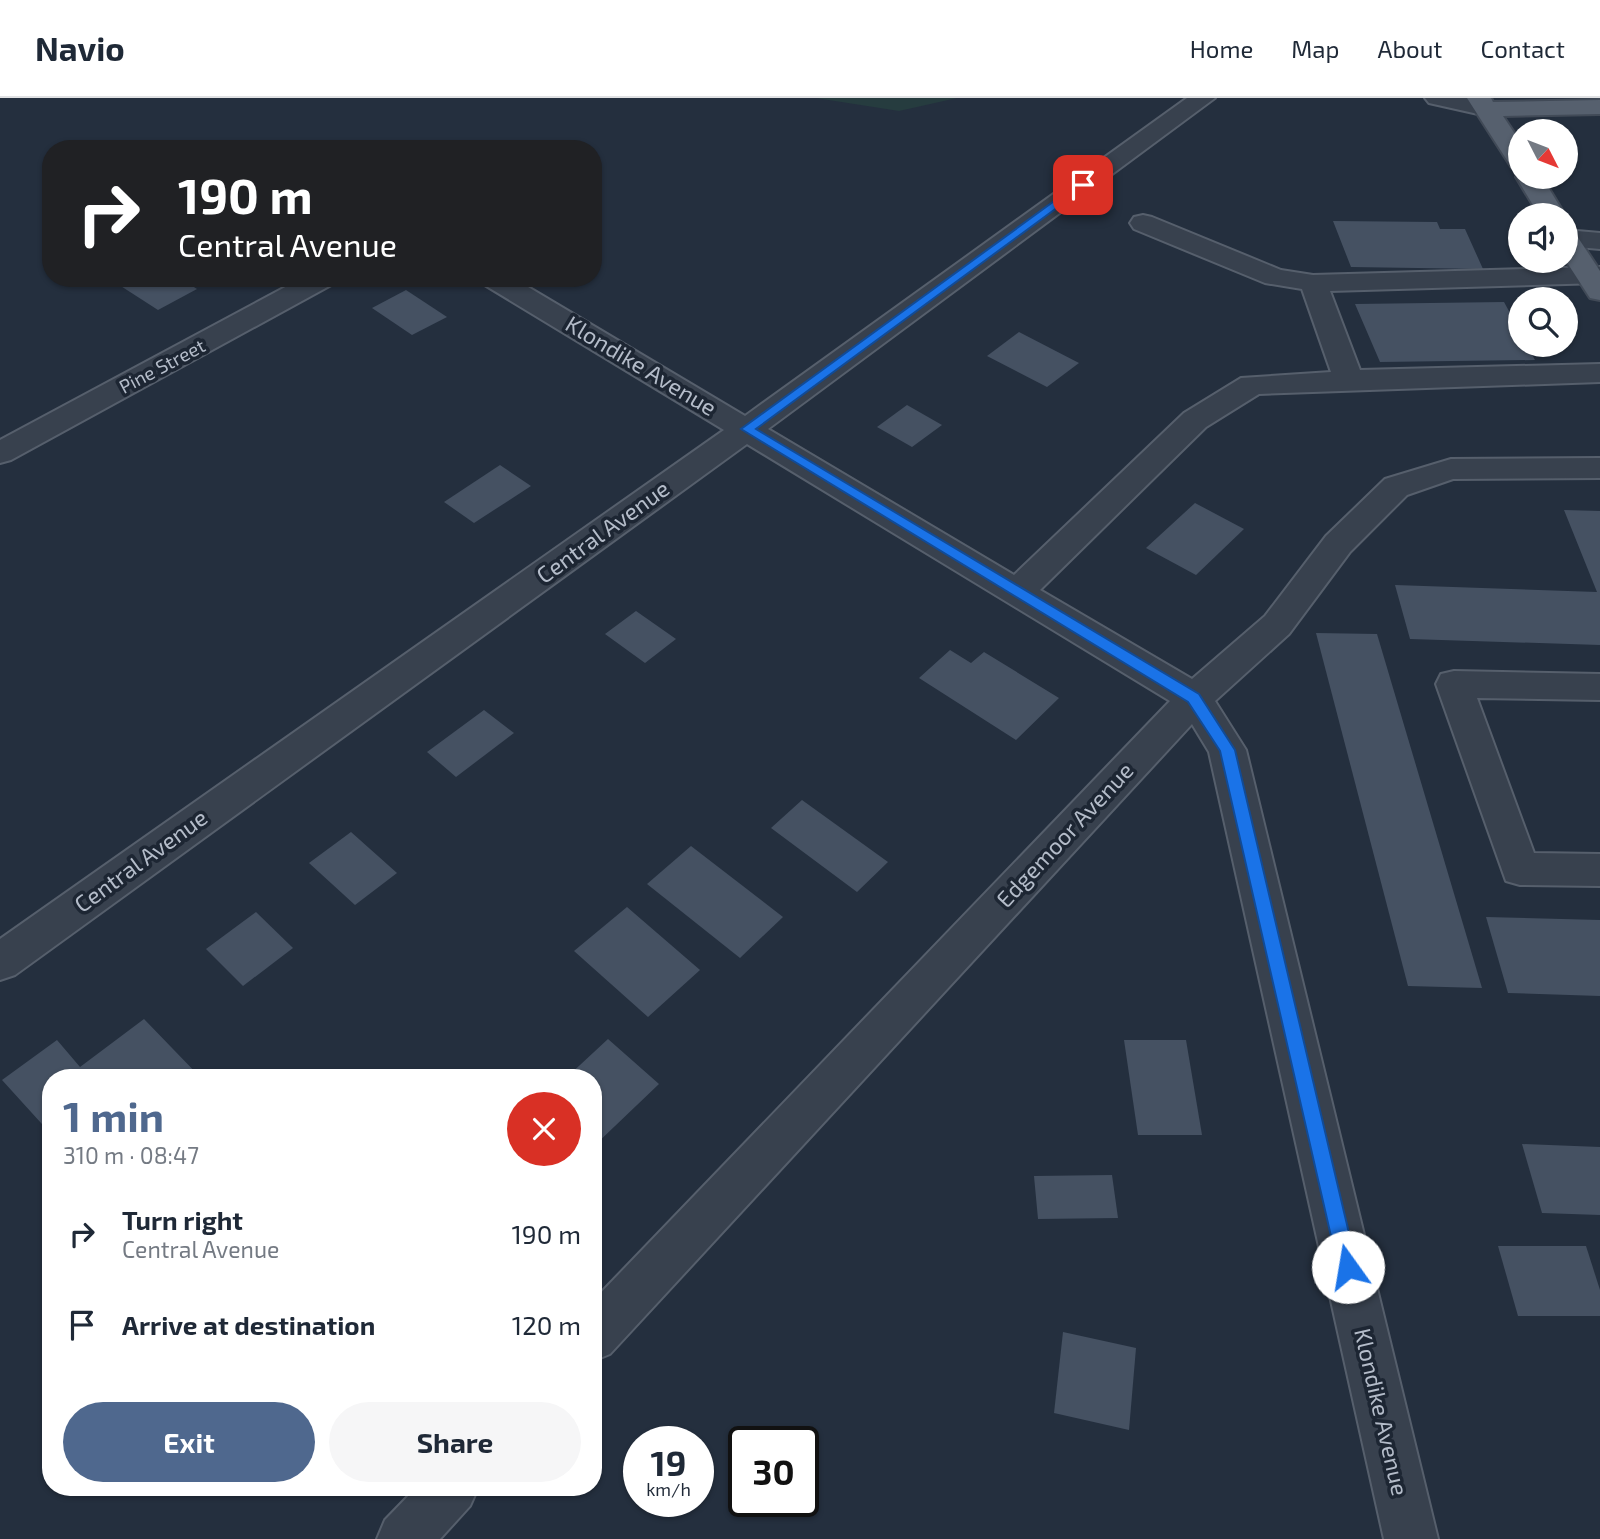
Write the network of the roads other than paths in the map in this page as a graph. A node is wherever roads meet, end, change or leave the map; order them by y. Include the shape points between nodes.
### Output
1 (1203, 98) edge
2 (1437, 98) edge
3 (1483, 103) edge
4 (1600, 107) edge
5 (1508, 142) edge
6 (1143, 223) dead end
7 (1578, 239) edge
8 (1600, 241) edge
9 (1578, 255) edge
10 (1596, 281) edge
11 (1314, 283) junction
12 (306, 287) edge
13 (508, 287) edge
14 (1600, 373) edge
15 (1349, 380) junction
16 (747, 429) junction
17 (0, 453) edge
18 (1600, 468) edge
19 (1017, 592) junction
20 (1600, 687) edge
21 (1194, 698) junction
22 (1600, 870) edge
23 (0, 962) edge
24 (602, 1327) edge
25 (444, 1496) edge
26 (404, 1539) edge
27 (1411, 1539) edge

1 - 16 street, Central Avenue
2 - 3 street
3 - 4 main road
3 - 5 main road
6 - 11 street via 1276,277
7 - 8 street
9 - 10 main road
10 - 11 street
11 - 15 street
12 - 17 street, Pine Street
13 - 16 street, Klondike Avenue
14 - 15 street
15 - 19 street via 1252,385 1195,419
16 - 19 street, Klondike Avenue
16 - 23 street, Central Avenue
18 - 21 street, Edgemoor Avenue via 1451,469 1396,486 1338,544 1277,625
19 - 21 street, Klondike Avenue
20 - 22 street via 1454,684 1520,869
21 - 24 street, Edgemoor Avenue
21 - 27 street, Klondike Avenue via 1227,750
25 - 26 street

